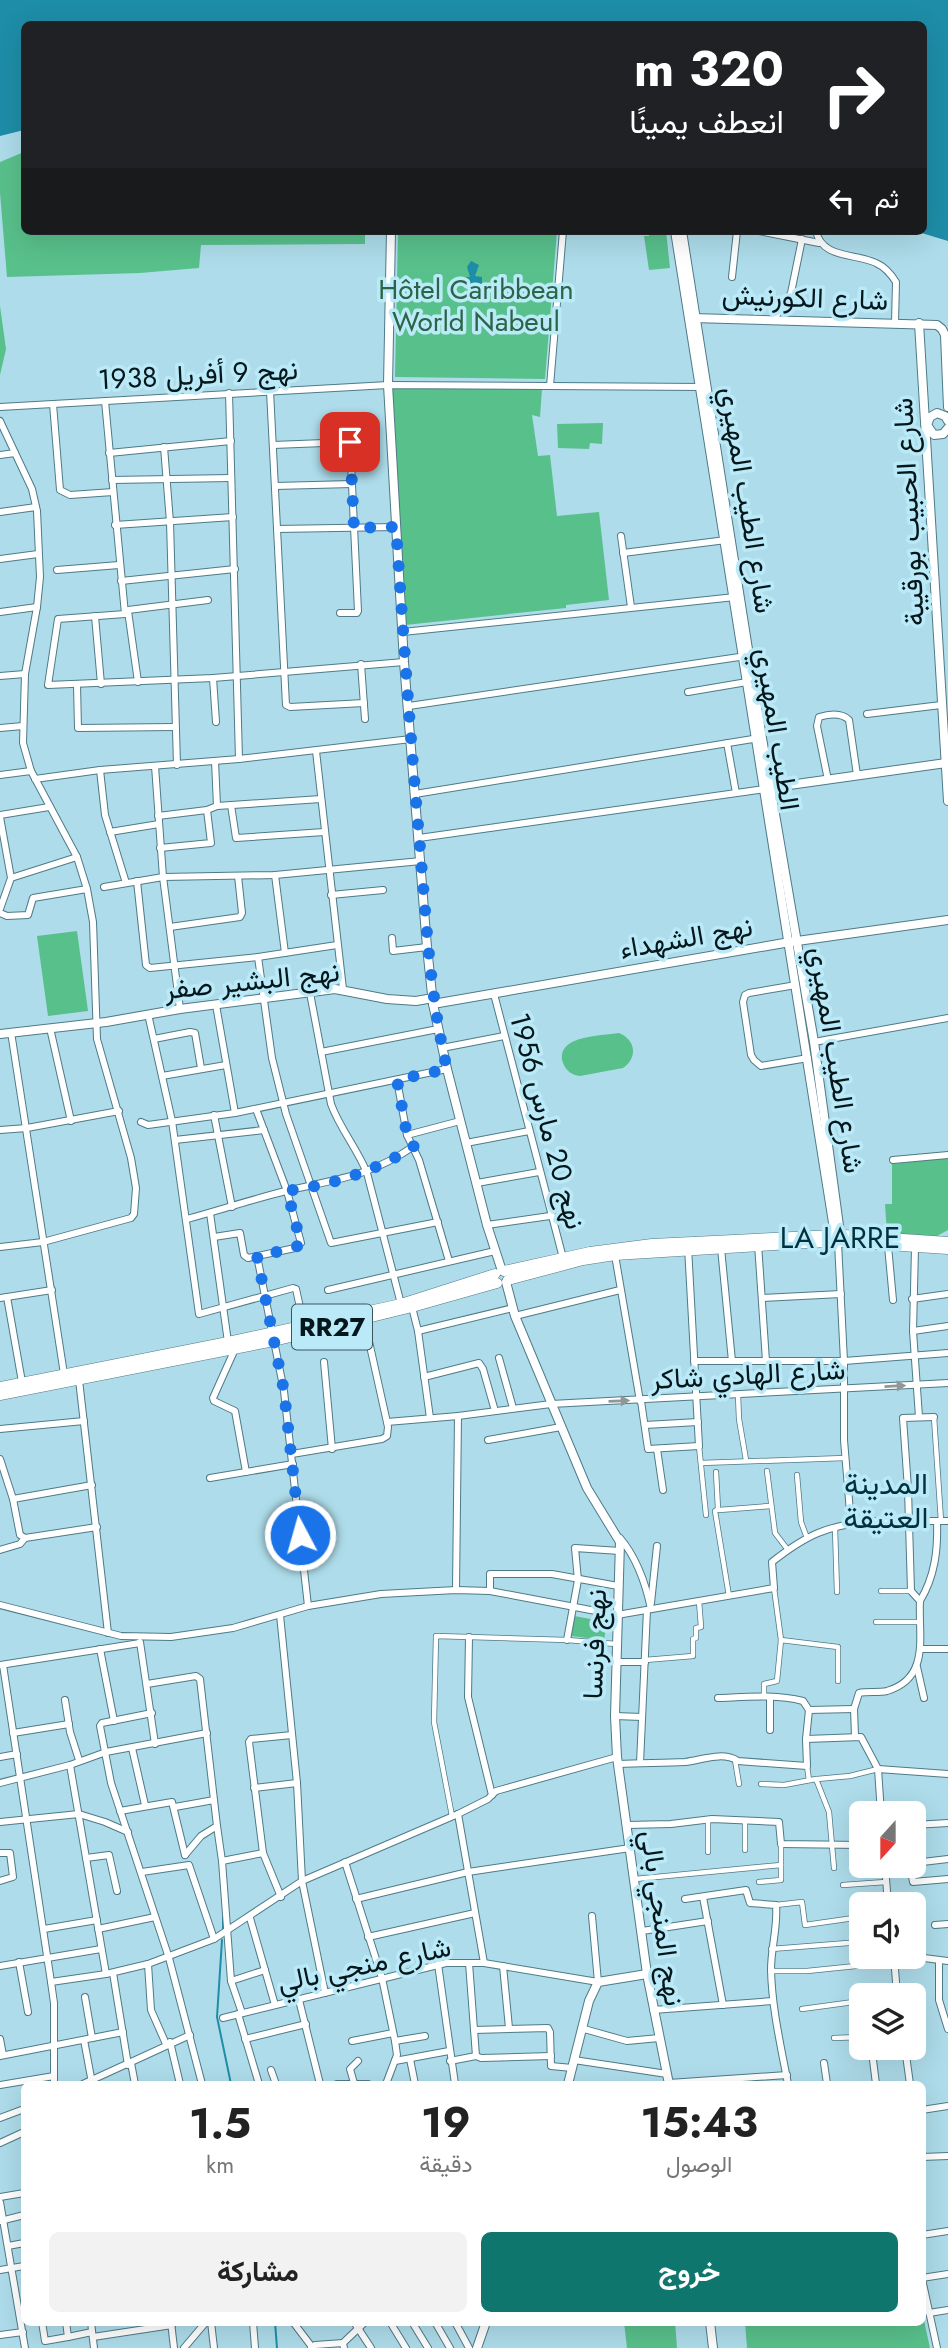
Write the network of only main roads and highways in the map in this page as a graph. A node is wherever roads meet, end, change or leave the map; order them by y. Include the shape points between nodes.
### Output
1 (948, 1235) edge
2 (838, 1238) junction
3 (758, 1242) junction
4 (933, 1242) junction
5 (948, 1242) edge
6 (687, 1246) junction
7 (948, 1250) edge
8 (501, 1277) junction
9 (274, 1336) junction
10 (154, 1361) junction
11 (0, 1387) edge
12 (0, 1395) edge

1 - 4 main road
2 - 3 main road, RR27
2 - 4 main road, RR27
2 - 7 main road, RR27
3 - 6 main road, RR27
3 - 6 main road, RR27
4 - 5 main road, RR27
6 - 8 main road, RR27
6 - 8 main road, RR27 via 613,1248
8 - 9 main road, RR27
8 - 9 main road, RR27 via 363,1320
9 - 10 main road, RR27
10 - 11 main road, RR27
10 - 12 main road, RR27

